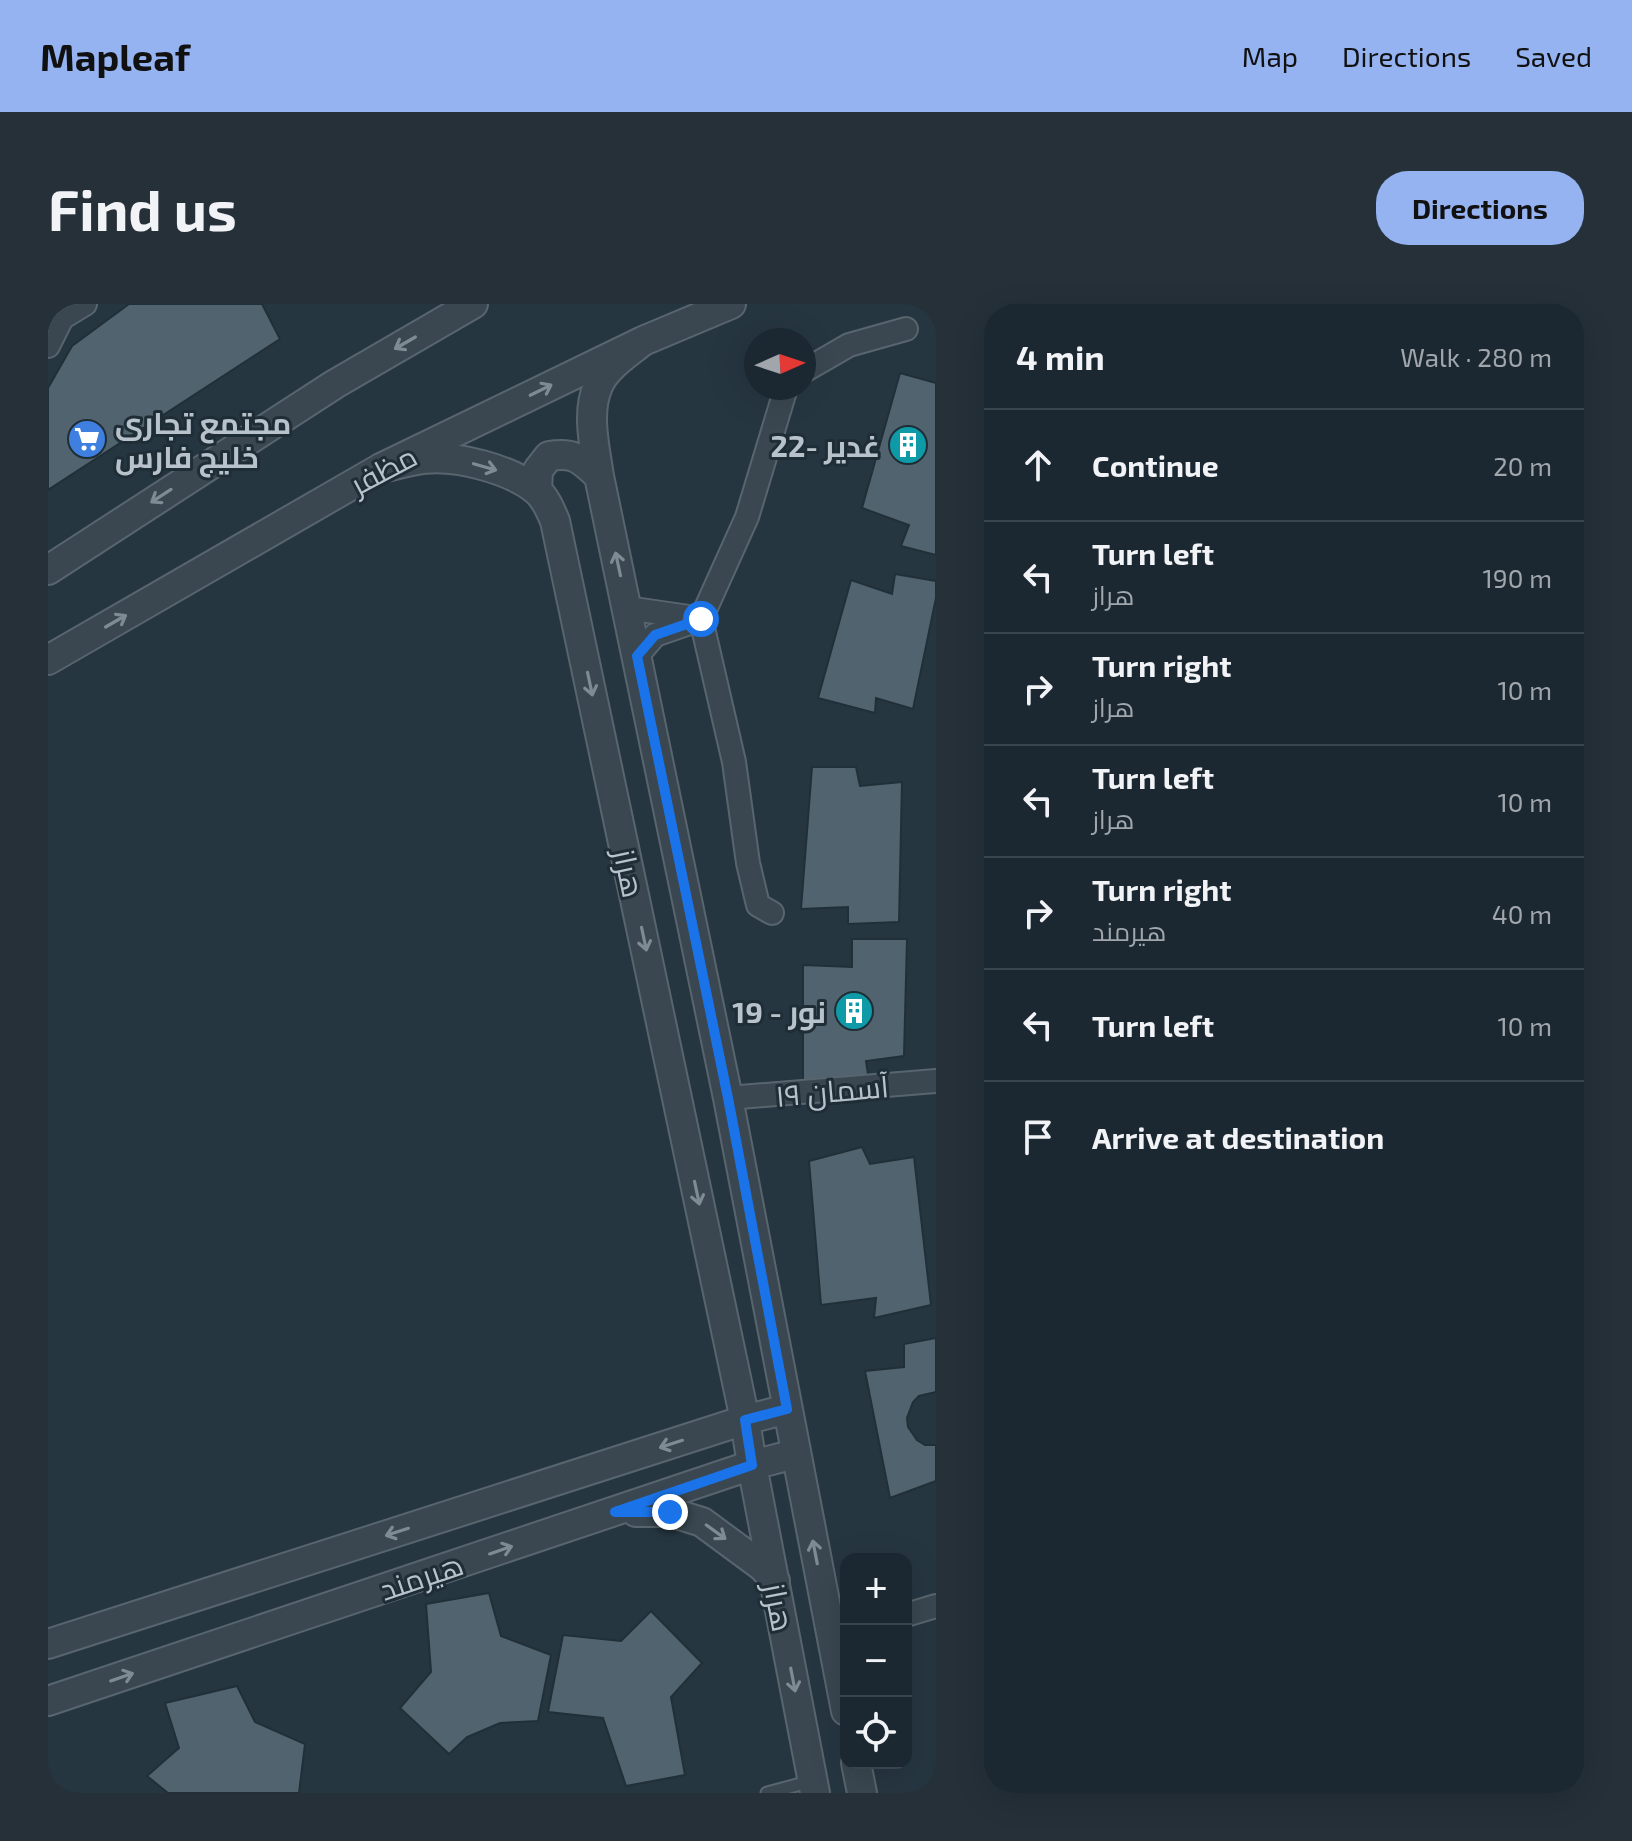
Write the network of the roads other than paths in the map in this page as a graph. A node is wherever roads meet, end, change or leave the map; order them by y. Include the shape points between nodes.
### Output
1 (85, 304) edge
2 (473, 304) edge
3 (731, 304) edge
4 (906, 329) dead end
5 (643, 341) junction
6 (48, 346) edge
7 (816, 364) edge
8 (782, 400) edge
9 (381, 468) junction
10 (599, 476) junction
11 (537, 491) junction
12 (48, 570) edge
13 (627, 608) junction
14 (701, 619) junction
15 (637, 656) junction
16 (48, 660) edge
17 (772, 913) dead end
18 (936, 1081) edge
19 (728, 1098) junction
20 (787, 1409) junction
21 (745, 1420) junction
22 (795, 1454) junction
23 (752, 1465) junction
24 (615, 1512) junction
25 (775, 1581) junction
26 (936, 1606) edge
27 (836, 1608) edge
28 (912, 1613) edge
29 (48, 1644) edge
30 (840, 1645) edge
31 (48, 1701) edge
32 (857, 1769) edge
33 (814, 1787) edge
34 (767, 1793) edge
35 (862, 1793) edge

1 - 6 street via 62,318
2 -> 12 street via 335,384
3 - 5 street, مظفر
4 - 7 street via 849,345
9 -> 5 street, مظفر
5 - 10 street, هراز via 598,385 593,435
8 - 14 street via 747,517
9 -> 11 street via 448,459 482,465
16 -> 9 street, مظفر
10 - 11 street via 565,453 549,456 538,470
13 -> 10 street, هراز
11 -> 21 street, هراز via 555,521
13 - 14 street
13 - 15 street, هراز
14 - 15 street via 655,635
14 - 17 street via 734,762 758,905
15 - 19 street, هراز
18 - 19 street, آسمان ۱۹
19 - 20 street, هراز
20 - 21 street
20 - 22 street, هراز
21 - 23 street, هراز
21 -> 29 street, هیرمند
22 - 23 street, هیرمند
27 -> 22 street, هراز
23 - 24 street, هیرمند
23 - 25 street, هراز
24 -> 25 street via 670,1512 702,1522
31 -> 24 street, هیرمند
25 -> 33 street, هراز
26 - 28 street
27 - 30 street, هراز
32 - 35 street
33 - 34 lane

